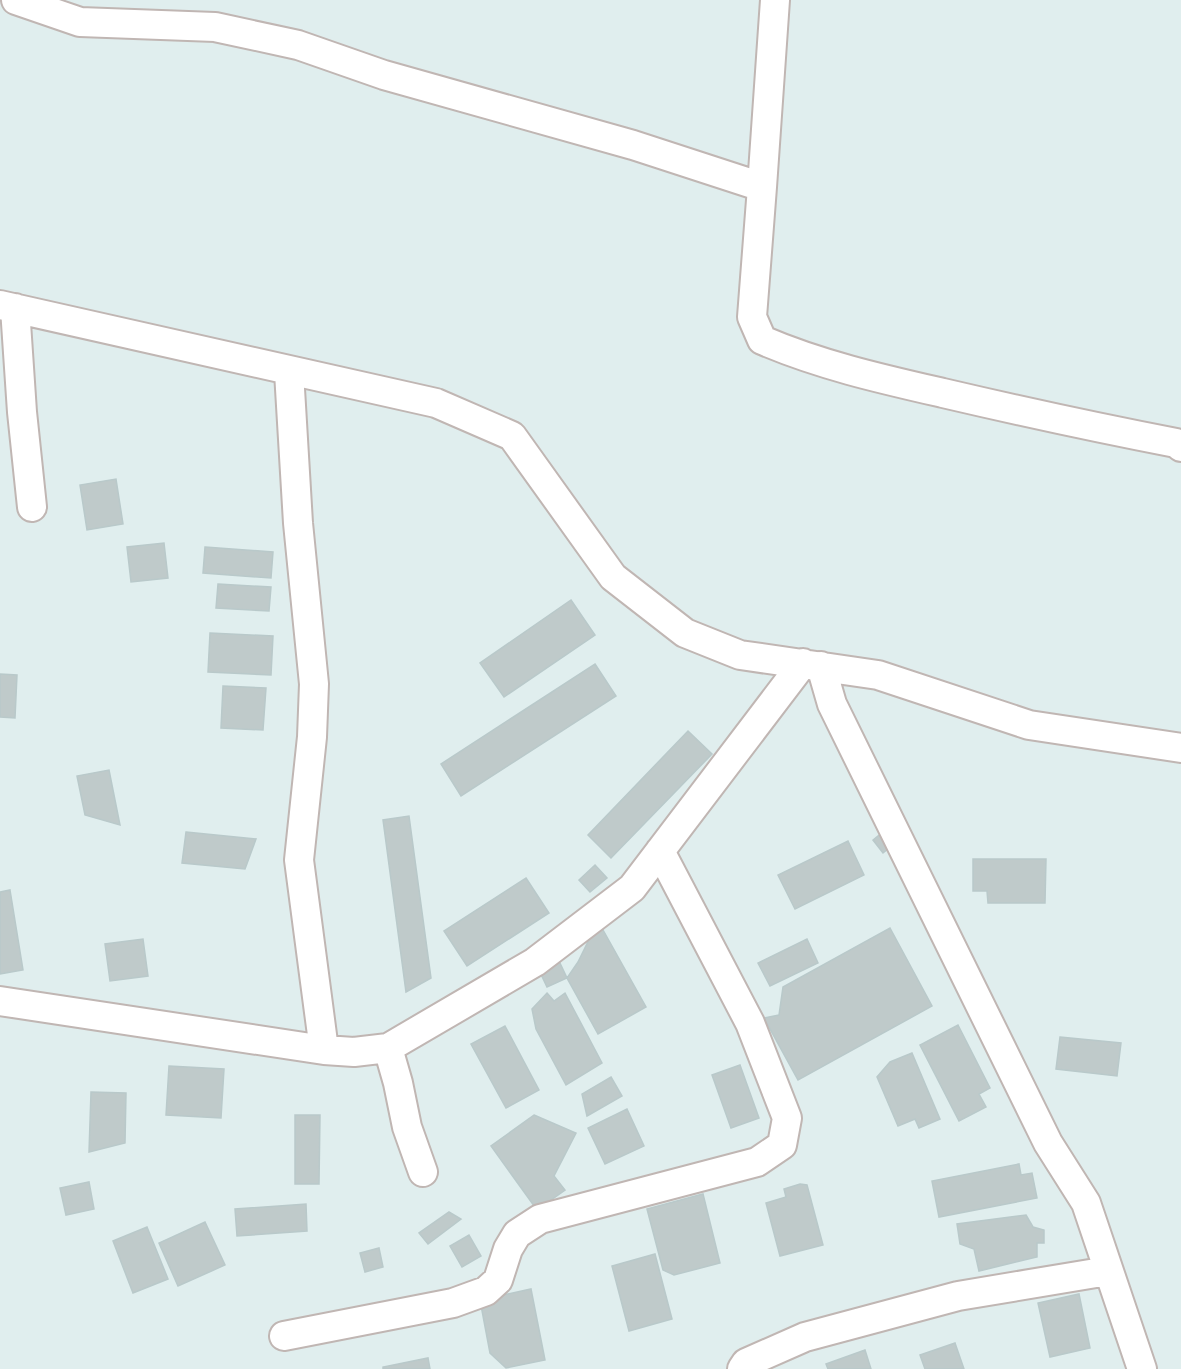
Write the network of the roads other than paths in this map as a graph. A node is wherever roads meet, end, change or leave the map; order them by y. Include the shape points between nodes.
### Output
1 (16, 0) edge
2 (775, 0) edge
3 (762, 187) junction
4 (8, 306) edge
5 (289, 372) junction
6 (1181, 447) edge
7 (32, 507) dead end
8 (812, 664) junction
9 (1181, 748) edge
10 (660, 851) junction
11 (0, 1001) edge
12 (388, 1048) junction
13 (324, 1050) junction
14 (423, 1172) dead end
15 (1108, 1271) junction
16 (284, 1336) dead end
17 (742, 1369) edge
18 (1142, 1369) edge

1 - 3 street via 80,22 215,27 298,45 384,75 633,145
2 - 3 street
3 - 6 street via 752,317 762,340 793,354 872,376
4 - 5 street
4 - 7 street
5 - 8 street via 436,403 512,436 613,577 685,633 740,655
5 - 13 street via 298,523 314,684 299,860
8 - 9 street via 878,675 1029,725
8 - 10 street
8 - 15 street via 1048,1143 1086,1203
10 - 12 street via 632,888 535,962
10 - 16 street via 750,1023 787,1119 782,1145 757,1162 540,1219 517,1234 498,1280 486,1291 453,1303
11 - 13 street
12 - 13 street via 354,1053
12 - 14 street via 407,1127
15 - 17 street via 958,1296 826,1331 746,1363
15 - 18 street

